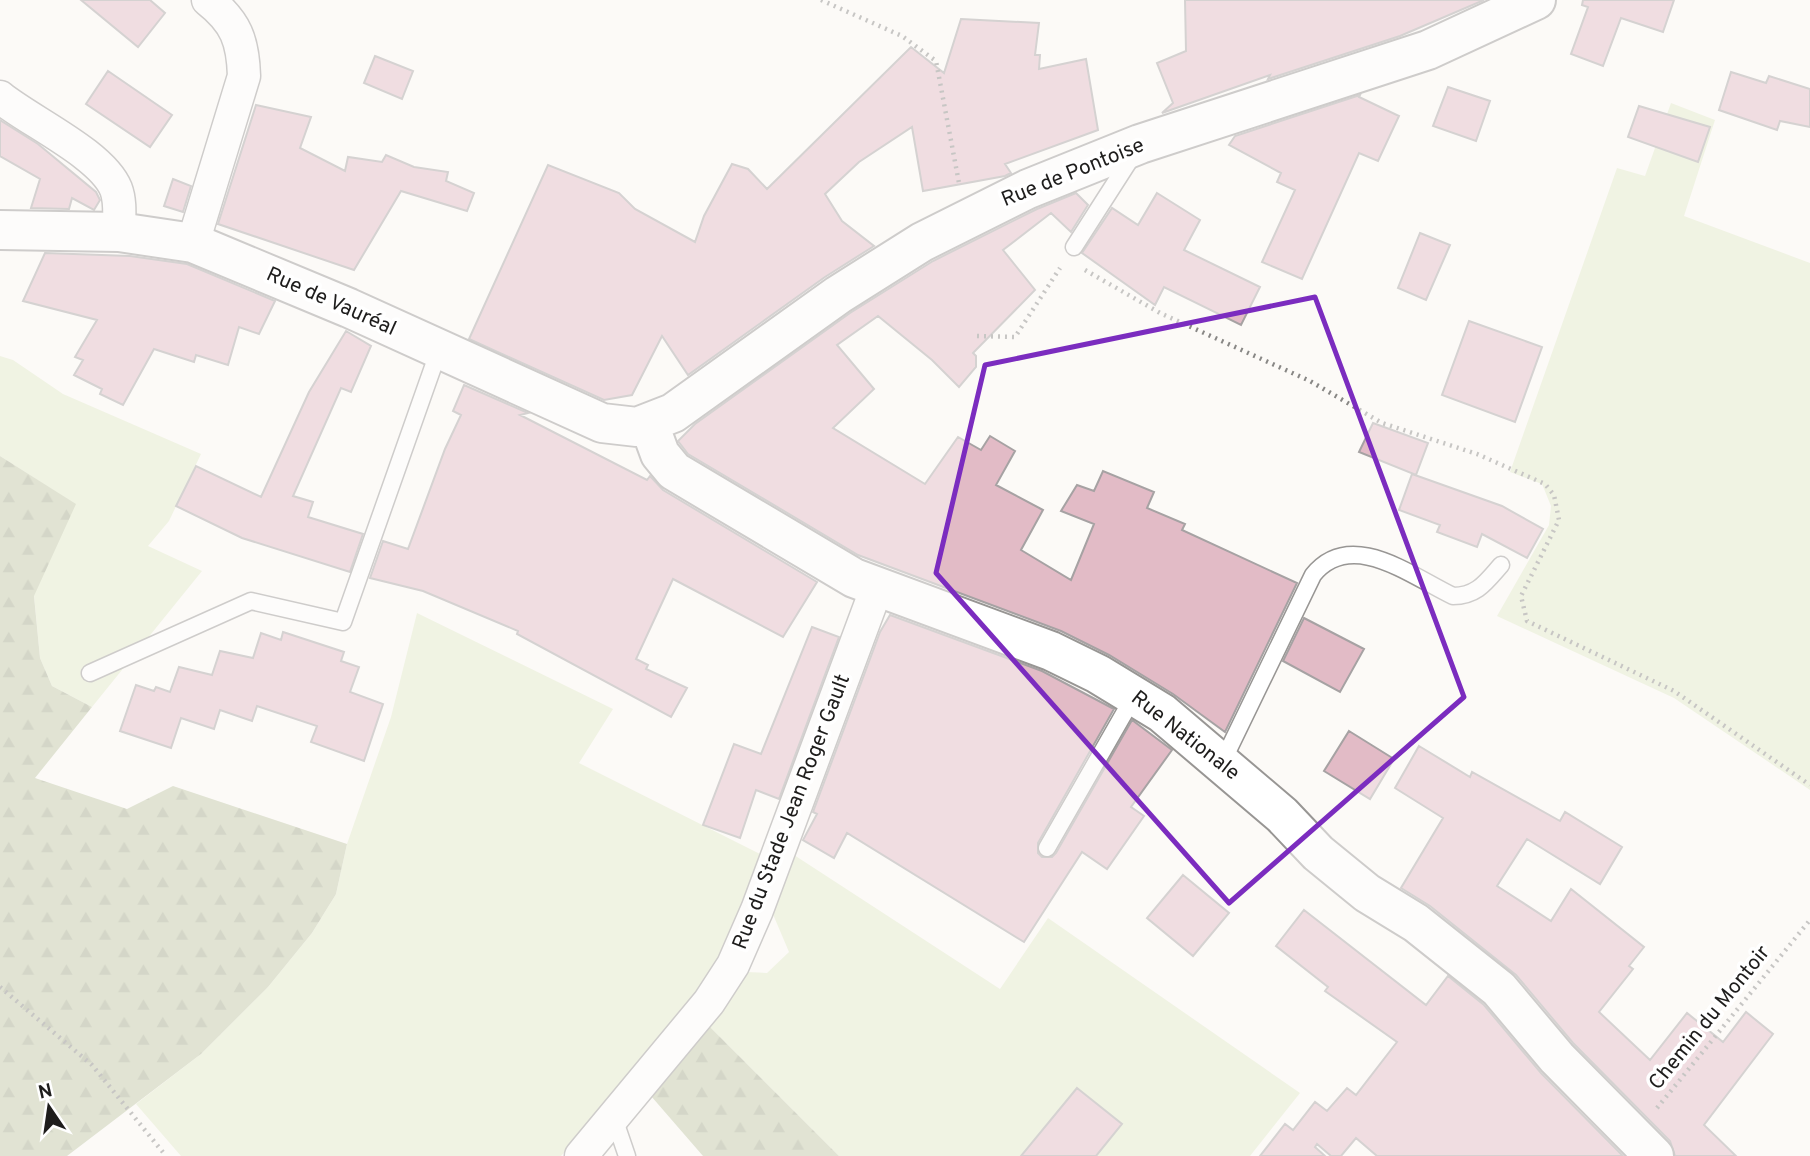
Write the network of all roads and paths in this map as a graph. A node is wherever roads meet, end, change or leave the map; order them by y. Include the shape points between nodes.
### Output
1 (208, 0) edge
2 (821, 0) edge
3 (1536, 0) edge
4 (0, 97) edge
5 (1140, 144) junction
6 (972, 215) junction
7 (0, 230) edge
8 (119, 232) junction
9 (193, 243) junction
10 (1070, 253) junction
11 (977, 336) dead end
12 (439, 349) junction
13 (649, 424) junction
14 (1501, 565) dead end
15 (877, 587) junction
16 (90, 673) dead end
17 (1134, 696) junction
18 (1222, 763) junction
19 (1810, 785) edge
20 (1046, 848) dead end
21 (1810, 920) edge
22 (0, 987) edge
23 (614, 1118) junction
24 (1644, 1146) edge
25 (166, 1156) edge
26 (581, 1156) edge
27 (627, 1156) edge

1 - 9 street via 238,31 244,76
2 - 6 path via 902,36 936,61 959,183
3 - 5 street, Rue de Pontoise via 1428,50
4 - 8 street via 106,173 118,195
5 - 6 street, Rue de Pontoise
5 - 10 lane
6 - 13 street, Rue de Pontoise via 838,295 689,403
7 - 8 street, Rue de Vauréal
8 - 9 street, Rue de Vauréal
9 - 12 street, Rue de Vauréal
10 - 11 path via 1015,337
10 - 19 path via 1160,313 1310,381 1382,423 1477,454 1545,484 1559,520 1521,596 1527,621 1674,691
12 - 13 street, Rue de Vauréal via 602,423 625,427
12 - 16 lane via 344,622 251,601
13 - 15 street, Rue Nationale via 660,454 674,471 821,560
14 - 18 lane via 1481,588 1466,596 1453,596 1366,555 1348,553 1323,563 1313,575
15 - 17 street, Rue Nationale via 1051,651
15 - 23 street, Rue du Stade Jean Roger Gault via 733,965 709,1002
17 - 18 street, Rue Nationale
17 - 20 lane
18 - 24 street, Rue Nationale via 1367,893 1416,923 1499,989 1556,1058
21 - 24 path, Chemin du Montoir
22 - 25 path via 92,1065
23 - 26 street, Rue du Stade Jean Roger Gault
23 - 27 lane

